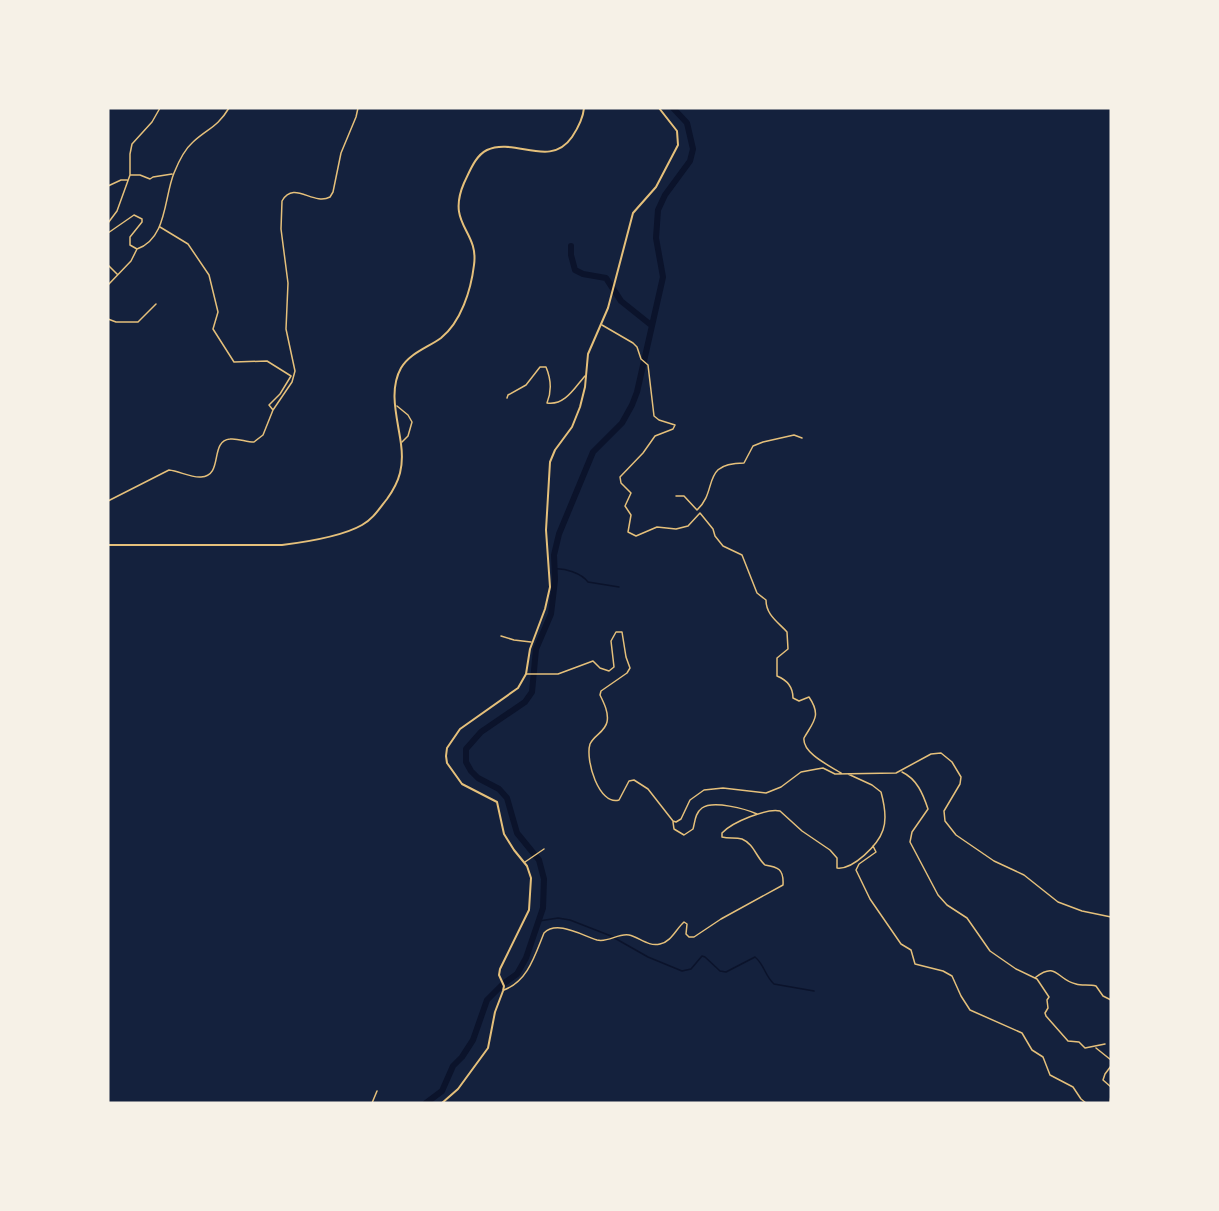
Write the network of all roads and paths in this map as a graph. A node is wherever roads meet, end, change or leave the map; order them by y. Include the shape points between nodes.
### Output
1 (160, 108) edge
2 (229, 108) edge
3 (358, 108) edge
4 (584, 108) edge
5 (660, 108) edge
6 (130, 175) junction
7 (173, 175) junction
8 (128, 180) junction
9 (108, 186) edge
10 (108, 223) edge
11 (160, 227) junction
12 (108, 233) edge
13 (137, 249) junction
14 (108, 265) edge
15 (118, 274) junction
16 (108, 285) edge
17 (156, 304) dead end
18 (108, 319) edge
19 (602, 325) junction
20 (585, 375) junction
21 (507, 398) dead end
22 (396, 406) junction
23 (273, 410) junction
24 (802, 438) dead end
25 (401, 442) junction
26 (676, 496) dead end
27 (108, 501) edge
28 (697, 510) junction
29 (700, 513) junction
30 (108, 545) edge
31 (501, 636) dead end
32 (532, 642) junction
33 (528, 674) junction
34 (901, 771) junction
35 (846, 773) junction
36 (842, 774) junction
37 (757, 814) junction
38 (673, 821) junction
39 (873, 846) junction
40 (544, 849) dead end
41 (524, 863) junction
42 (1111, 917) edge
43 (1035, 978) junction
44 (503, 991) junction
45 (1111, 1000) edge
46 (1105, 1044) dead end
47 (1096, 1047) junction
48 (1111, 1060) edge
49 (1111, 1066) edge
50 (1111, 1088) edge
51 (377, 1091) dead end
52 (1111, 1095) edge
53 (372, 1103) edge
54 (442, 1103) edge
55 (1086, 1103) edge
56 (1110, 1103) edge

1 - 6 street via 132,144
2 - 7 street via 217,125 187,149
3 - 23 street via 340,153 330,197 317,200 297,192 282,201 281,230 288,283 286,329 295,371
4 - 22 main road via 581,123 564,146 545,152 500,147 485,151 474,164 458,201 475,256 460,312 451,329 411,357 402,368 395,388
5 - 19 main road via 677,131 678,144 656,187 633,213
6 - 7 street via 150,179
6 - 8 street
7 - 11 street
8 - 9 street
8 - 10 street via 117,211
11 - 13 street
11 - 23 street via 188,244 209,275 218,312 213,329 234,362 267,361 291,376 268,405
12 - 13 street via 134,215 140,217 141,225 129,241
13 - 15 street
14 - 15 street
15 - 16 street
17 - 18 street via 138,322
19 - 20 main road via 588,354
19 - 29 street via 637,347 648,365 654,416 675,427 655,436 620,477 631,493 624,506 631,515 628,532 636,536 657,527 688,526
20 - 21 street via 567,397 547,404 550,382 546,367 540,367 526,385
20 - 32 main road via 576,418 550,462 546,530 550,587
22 - 25 main road
22 - 25 street via 412,422 408,436
23 - 27 street via 259,439 228,439 219,445 213,470 207,476 169,470
24 - 28 street via 794,435 763,442 753,446 744,463 723,465 711,478 706,500
25 - 30 main road via 403,465 399,480 372,517 346,532 279,546
26 - 28 street via 684,496
28 - 29 street
29 - 36 street via 723,546 742,555 757,593 766,600 769,614 788,632 788,649 777,658 777,676 787,682 793,698 799,701 809,697 812,701 816,717 804,745
31 - 32 street
32 - 33 main road
33 - 38 street via 558,675 593,661 604,670 613,670 611,641 616,632 622,632 630,668 601,691 608,719 606,728 593,738 590,769 608,799 619,800 629,781 634,780 648,789
33 - 41 main road via 518,688 460,729 446,756 462,784 497,802 504,834
34 - 35 street
34 - 42 street via 931,754 945,755 961,777 944,811 945,821 956,836 1024,875 1058,902
34 - 43 street via 916,783 928,809 912,832 910,842 938,896 967,918 998,958
35 - 36 street
35 - 39 street via 881,792 885,823
36 - 38 street via 823,768 808,770 766,793 704,790 690,800 681,819
37 - 38 street via 712,804 703,807 693,829 684,835 674,829
37 - 39 street via 774,809 783,812 830,850 837,858 837,868 847,868
37 - 44 street via 726,828 722,837 739,838 751,845 765,865 780,869 783,885 694,937 686,934 684,922 659,945 627,934 603,941 553,927 544,933 522,979
39 - 55 street via 876,852 856,870 901,945 911,950 915,964 948,973 970,1010 1022,1033 1032,1050 1043,1057 1050,1075 1073,1088
40 - 41 street
41 - 44 main road via 530,872 529,910 500,969
43 - 45 street via 1052,970 1074,984 1096,986
43 - 47 street via 1049,998 1045,1013 1049,1021 1068,1041 1079,1042 1085,1048
44 - 54 main road via 488,1048 458,1089
46 - 47 street
47 - 48 street
49 - 50 street via 1103,1080
51 - 53 street
52 - 56 street

